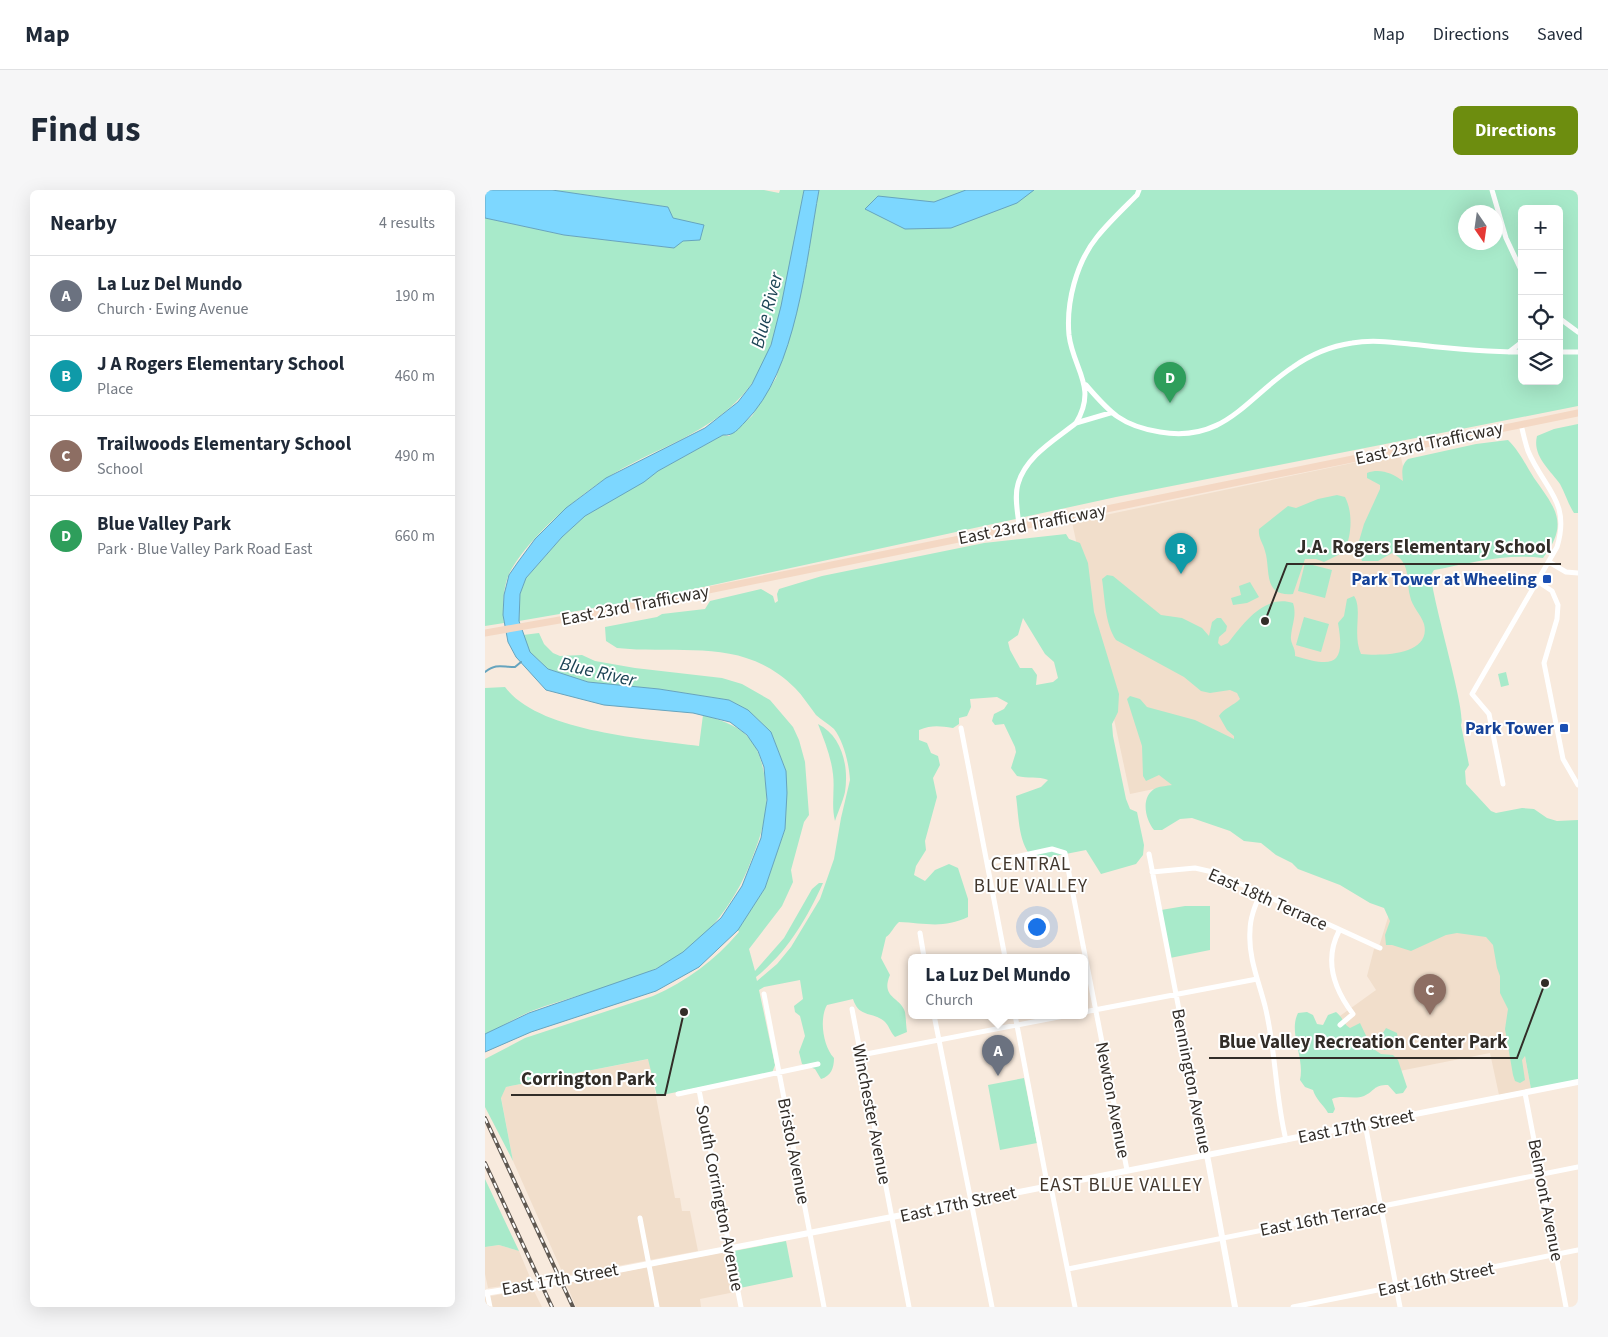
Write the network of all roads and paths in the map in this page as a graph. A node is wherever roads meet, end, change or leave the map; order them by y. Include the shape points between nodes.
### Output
1 (1139, 190) edge
2 (1493, 190) edge
3 (1518, 264) edge
4 (1563, 321) edge
5 (1578, 332) edge
6 (1518, 345) edge
7 (1509, 352) junction
8 (1518, 352) edge
9 (1563, 352) edge
10 (1578, 352) edge
11 (1086, 385) junction
12 (1110, 413) junction
13 (1578, 413) edge
14 (1076, 423) junction
15 (1521, 424) junction
16 (1019, 526) junction
17 (1549, 562) junction
18 (1578, 573) edge
19 (1537, 581) junction
20 (485, 633) edge
21 (961, 728) dead end
22 (1503, 784) dead end
23 (1578, 784) edge
24 (1149, 854) dead end
25 (987, 862) junction
26 (1152, 872) junction
27 (1260, 894) junction
28 (1339, 931) junction
29 (920, 932) dead end
30 (1380, 948) dead end
31 (924, 954) edge
32 (1004, 954) edge
33 (1085, 954) edge
34 (1088, 969) edge
35 (1257, 978) junction
36 (763, 994) dead end
37 (1175, 994) junction
38 (1096, 1009) junction
39 (852, 1010) dead end
40 (1088, 1011) edge
41 (935, 1019) edge
42 (1016, 1019) edge
43 (1048, 1019) edge
44 (1017, 1025) junction
45 (1339, 1025) dead end
46 (939, 1040) junction
47 (861, 1055) junction
48 (818, 1064) dead end
49 (779, 1073) junction
50 (1578, 1082) edge
51 (699, 1090) junction
52 (1525, 1093) junction
53 (678, 1094) dead end
54 (1365, 1124) junction
55 (1285, 1140) junction
56 (1207, 1155) junction
57 (1578, 1168) edge
58 (1127, 1170) junction
59 (1541, 1175) junction
60 (1050, 1185) junction
61 (970, 1201) junction
62 (1381, 1206) junction
63 (892, 1217) junction
64 (640, 1218) dead end
65 (810, 1232) junction
66 (1223, 1238) junction
67 (729, 1248) junction
68 (1578, 1250) edge
69 (1556, 1255) junction
70 (649, 1264) junction
71 (1068, 1269) junction
72 (1397, 1286) junction
73 (486, 1292) edge
74 (489, 1307) edge
75 (657, 1307) edge
76 (741, 1307) edge
77 (825, 1307) edge
78 (909, 1307) edge
79 (992, 1307) edge
80 (1075, 1307) edge
81 (1235, 1307) edge
82 (1293, 1307) edge
83 (1401, 1307) edge
84 (1566, 1307) edge

1 - 11 street via 1095,238 1075,278 1069,306 1069,336
2 - 3 street via 1506,238
4 - 5 street
6 - 7 street
7 - 8 street
7 - 12 street via 1372,341 1353,343 1324,351 1292,367 1231,419 1211,429 1173,434 1146,430
9 - 10 street
11 - 12 street
11 - 14 street
12 - 14 street
13 - 15 main road, East 23rd Trafficway
14 - 16 street via 1033,457 1023,472 1017,485
15 - 16 main road, East 23rd Trafficway
15 - 17 street via 1528,451 1552,490 1561,515 1560,536
16 - 20 main road, East 23rd Trafficway
17 - 18 street via 1566,572
17 - 19 street
19 - 22 street via 1472,694 1489,714
19 - 23 street via 1552,591 1558,605 1557,620 1544,663 1563,758
21 - 25 street
24 - 26 street, Bennington Avenue
25 - 32 street
25 - 33 street, Newton Avenue via 1052,849 1065,853
26 - 27 street, East 18th Terrace via 1195,868 1217,873
26 - 37 street, Bennington Avenue
27 - 28 street, East 18th Terrace
27 - 35 street via 1249,931
28 - 30 street, East 18th Terrace
28 - 45 street via 1332,949 1332,967 1336,987 1353,1014
29 - 31 street
34 - 38 street, Newton Avenue
35 - 37 street
35 - 55 street via 1265,1007
36 - 49 street, Bristol Avenue
37 - 38 street
37 - 56 street, Bennington Avenue
38 - 40 street
38 - 58 street, Newton Avenue
39 - 47 street, Winchester Avenue
41 - 46 street
42 - 44 street
43 - 44 street
44 - 46 street
44 - 60 street
46 - 47 street
46 - 61 street
47 - 63 street, Winchester Avenue
48 - 49 street
49 - 51 street
49 - 65 street, Bristol Avenue
50 - 52 street, East 17th Street
51 - 53 street
51 - 67 street, South Corrington Avenue
52 - 54 street, East 17th Street
52 - 59 street, Belmont Avenue
54 - 55 street, East 17th Street
54 - 62 street
55 - 56 street, East 17th Street
56 - 58 street, East 17th Street
56 - 66 street, Bennington Avenue
57 - 59 street, East 16th Terrace
58 - 60 street, East 17th Street
59 - 62 street, East 16th Terrace
59 - 69 street, Belmont Avenue
60 - 61 street, East 17th Street
60 - 71 street
61 - 63 street, East 17th Street
61 - 79 street
62 - 66 street, East 16th Terrace
62 - 72 street
63 - 65 street, East 17th Street
63 - 78 street, Winchester Avenue
64 - 70 street
65 - 67 street, East 17th Street
65 - 77 street, Bristol Avenue
66 - 71 street, East 16th Terrace
66 - 81 street, Bennington Avenue
67 - 70 street, East 17th Street
67 - 76 street, South Corrington Avenue
68 - 69 street, East 16th Street
69 - 72 street, East 16th Street
69 - 84 street, Belmont Avenue
70 - 73 street, East 17th Street
70 - 75 street
71 - 80 street
72 - 82 street, East 16th Street
72 - 83 street
73 - 74 street

